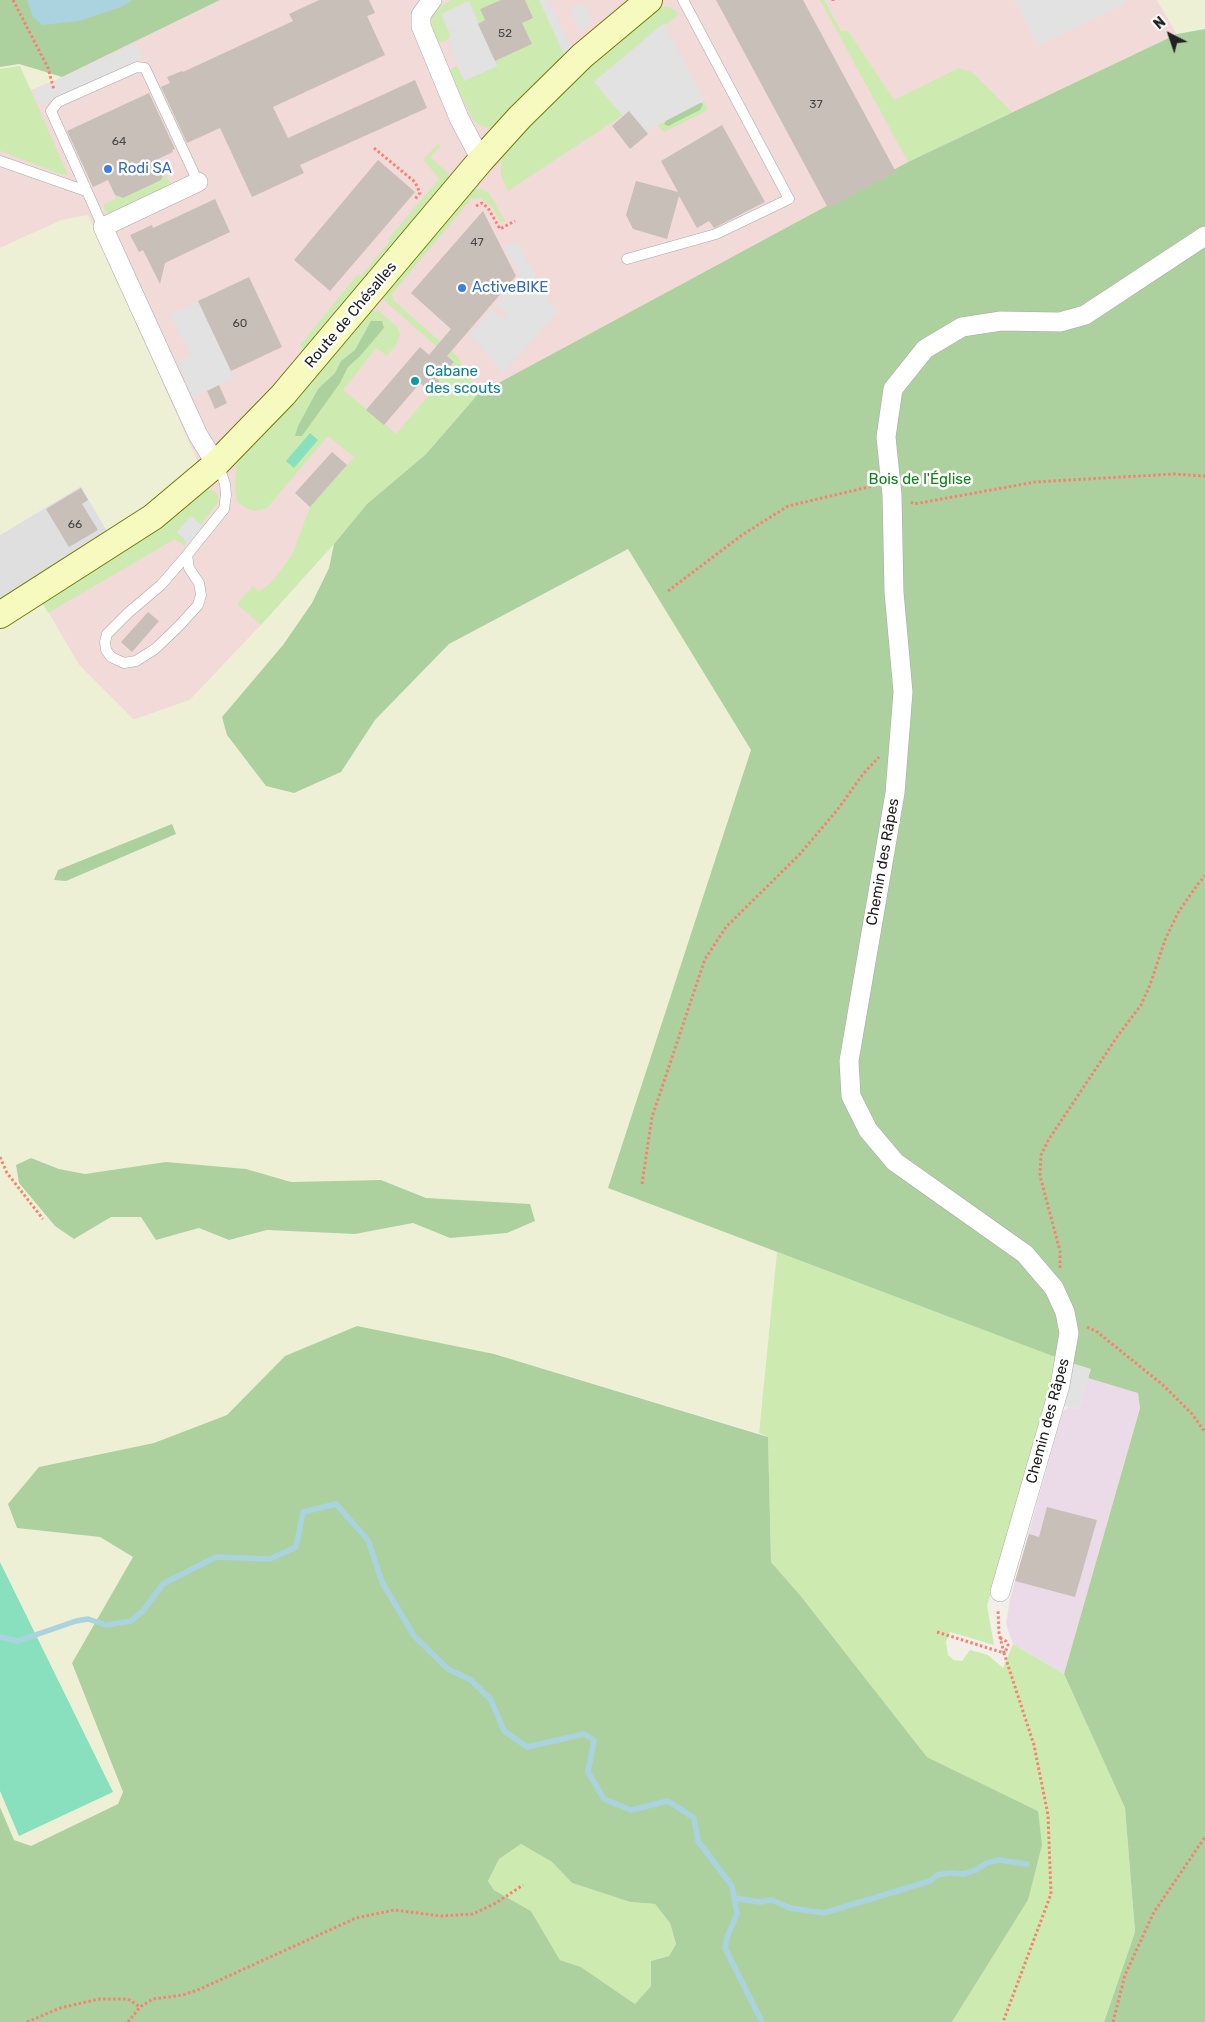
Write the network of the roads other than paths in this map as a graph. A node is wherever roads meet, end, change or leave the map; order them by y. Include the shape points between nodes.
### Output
1 (432, 0) edge
2 (649, 0) edge
3 (683, 0) edge
4 (481, 160) junction
5 (0, 161) edge
6 (198, 182) joint
7 (86, 191) junction
8 (102, 227) junction
9 (1205, 236) edge
10 (627, 259) dead end
11 (216, 464) junction
12 (187, 555) junction
13 (0, 615) edge
14 (1000, 1592) road end

1 - 4 street via 421,15 421,26 459,118
2 - 4 street, Route de Chésalles via 582,56
3 - 10 lane via 789,199 716,234
4 - 11 street, Route de Chésalles via 283,395
5 - 7 lane
6 - 7 lane via 145,68 137,67 58,102 51,111
6 - 8 street
7 - 8 lane
8 - 11 street via 198,435
9 - 14 street, Chemin des Râpes via 1085,315 1060,322 1001,321 962,327 925,349 893,389 886,437 903,692 895,793 849,1061 851,1096 868,1130 895,1162 1025,1254 1054,1288 1065,1312 1068,1333 1060,1385
11 - 12 lane via 225,484 224,509
11 - 13 street, Route de Chésalles via 153,517
12 - 12 lane via 161,585 107,634 106,650 111,657 124,663 136,661 155,649 198,605 201,595 199,583 189,568

